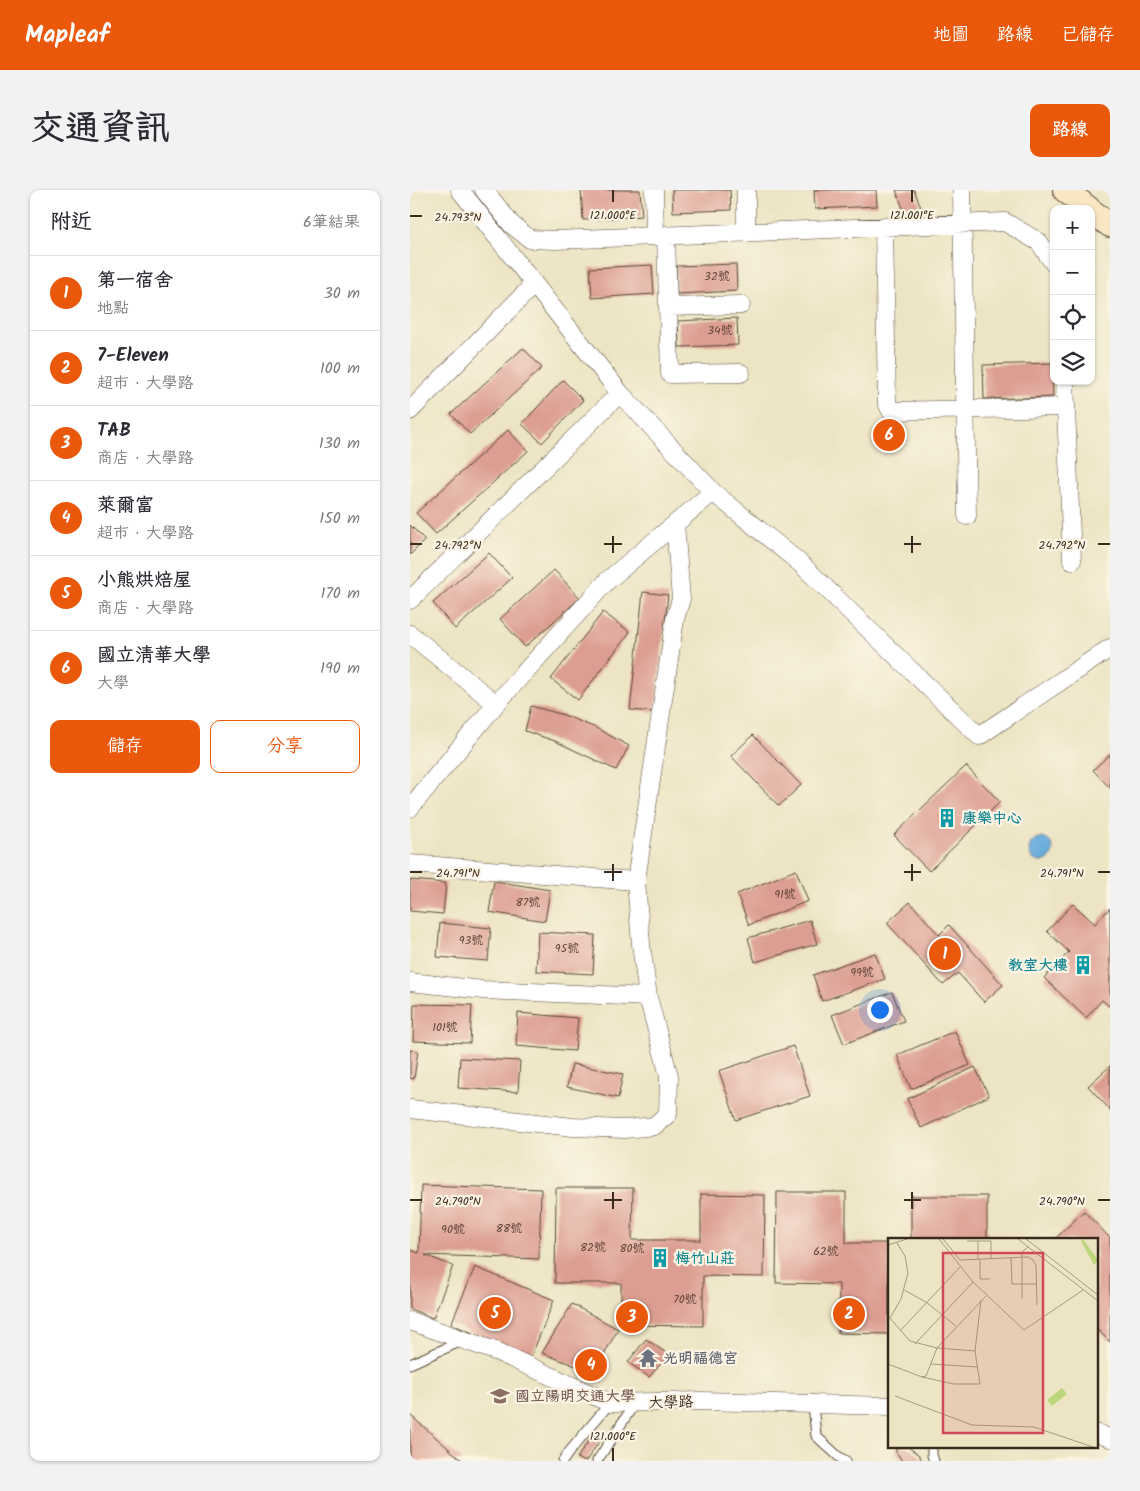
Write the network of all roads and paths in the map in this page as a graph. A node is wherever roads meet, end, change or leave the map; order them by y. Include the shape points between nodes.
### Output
1 (460, 190) edge
2 (484, 190) edge
3 (654, 190) edge
4 (746, 190) edge
5 (962, 190) edge
6 (1065, 190) edge
7 (1084, 205) edge
8 (1095, 214) edge
9 (963, 222) junction
10 (1110, 225) edge
11 (884, 226) junction
12 (746, 232) junction
13 (661, 236) junction
14 (1050, 258) edge
15 (534, 284) junction
16 (741, 306) dead end
17 (668, 308) junction
18 (741, 373) dead end
19 (1065, 385) edge
20 (620, 393) junction
21 (1066, 407) junction
22 (966, 409) junction
23 (410, 411) edge
24 (714, 492) junction
25 (967, 516) dead end
26 (675, 524) junction
27 (1072, 561) dead end
28 (410, 600) edge
29 (410, 634) edge
30 (1110, 648) edge
31 (496, 704) junction
32 (410, 808) edge
33 (410, 864) edge
34 (636, 882) junction
35 (410, 982) edge
36 (648, 997) junction
37 (410, 1109) edge
38 (410, 1321) edge
39 (465, 1340) junction
40 (410, 1364) edge
41 (610, 1403) junction
42 (635, 1403) junction
43 (813, 1404) junction
44 (888, 1406) edge
45 (932, 1448) edge
46 (563, 1461) edge
47 (596, 1461) edge
48 (846, 1461) edge
49 (934, 1461) edge

1 - 15 street
2 - 13 street via 511,224 530,239
3 - 13 street
4 - 12 street
5 - 9 street
6 - 7 main road
8 - 10 main road
9 - 11 street
9 - 14 street via 1005,222 1039,242
9 - 22 street
11 - 12 street
11 - 22 street via 887,403 891,411
12 - 13 street
13 - 17 street
15 - 20 street
15 - 23 street
16 - 17 street
17 - 18 street via 670,374
19 - 21 street
20 - 24 street
20 - 28 street
21 - 22 street
21 - 27 street
22 - 25 street
24 - 26 street
24 - 30 street via 801,564 979,736
26 - 31 street via 607,581
26 - 34 street via 680,599
29 - 31 street
31 - 32 street
33 - 34 street
34 - 36 street
35 - 36 street via 483,990
36 - 37 street via 669,1076 668,1114 654,1126 625,1129 573,1127
38 - 39 street, 大學路
39 - 40 lane
39 - 41 street, 大學路
41 - 42 street, 大學路
41 - 46 lane
42 - 43 street, 大學路
42 - 47 lane
43 - 44 street, 大學路
43 - 48 lane via 816,1436
45 - 49 lane

